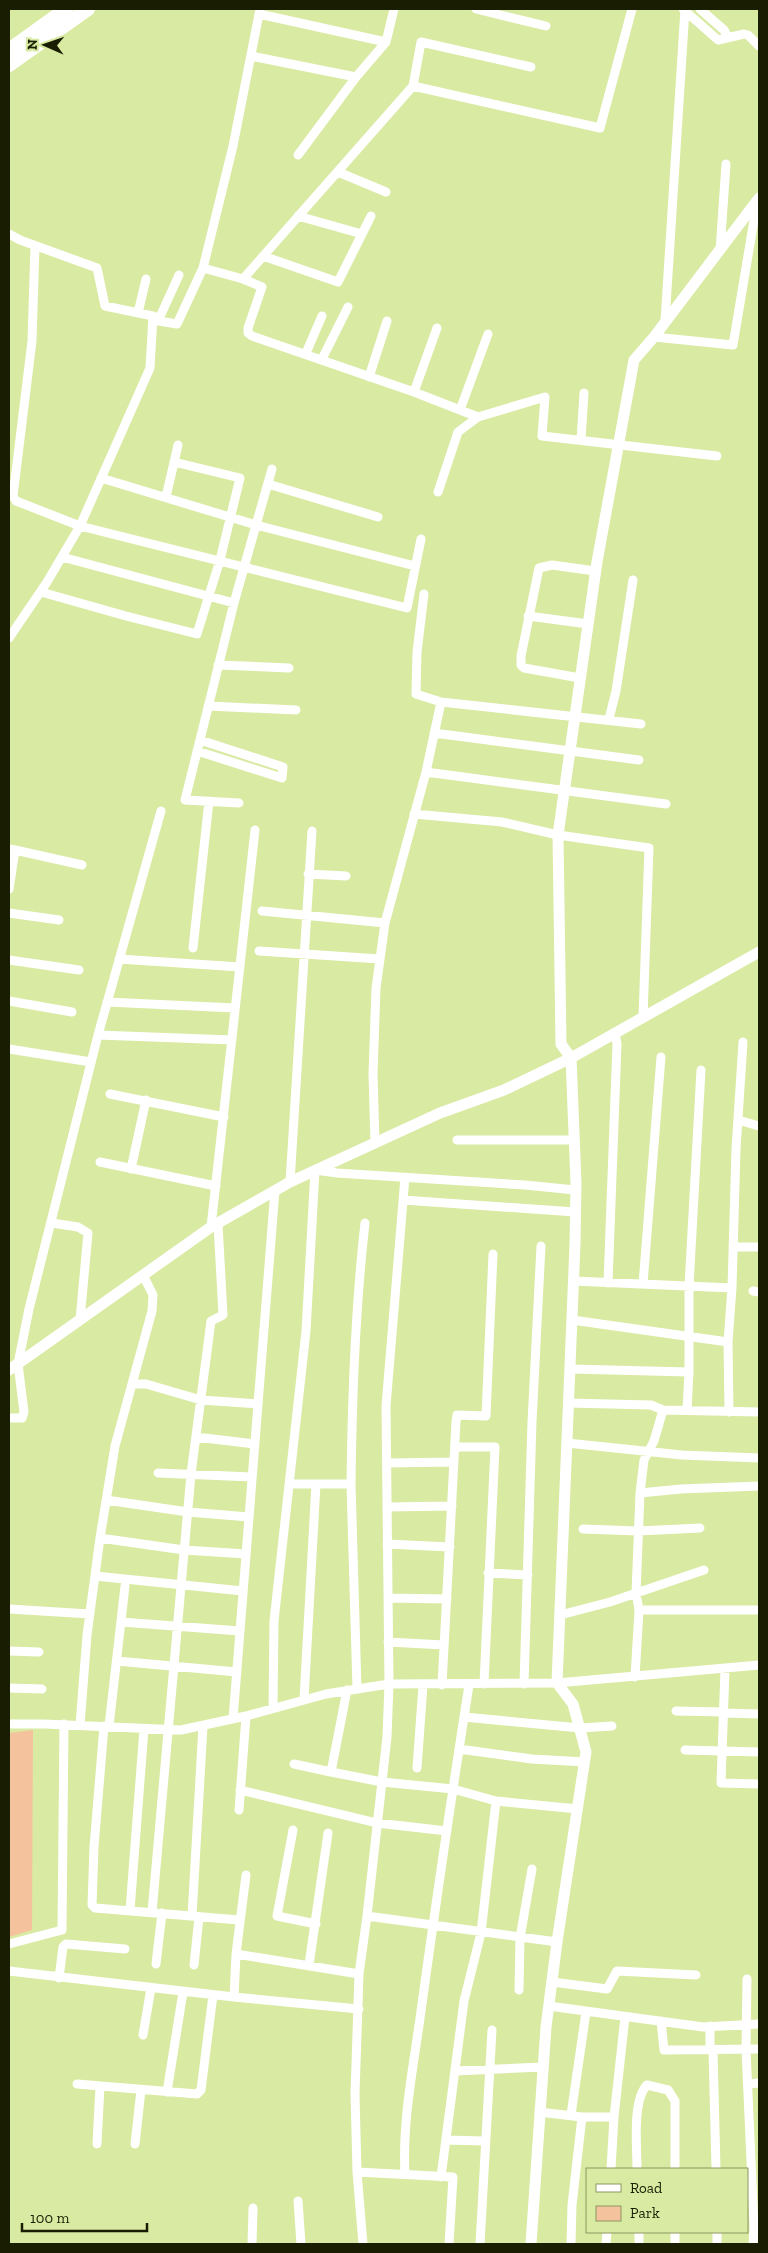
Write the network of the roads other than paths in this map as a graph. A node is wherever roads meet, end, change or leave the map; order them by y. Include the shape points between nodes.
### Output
1 (66, 9) edge
2 (88, 9) edge
3 (394, 9) edge
4 (479, 9) edge
5 (632, 9) edge
6 (700, 9) edge
7 (684, 10) edge
8 (259, 11) edge
9 (546, 26) dead end
10 (728, 37) junction
11 (386, 42) junction
12 (759, 46) edge
13 (9, 50) edge
14 (251, 56) junction
15 (9, 65) edge
16 (531, 67) dead end
17 (356, 77) junction
18 (413, 86) junction
19 (298, 156) dead end
20 (726, 164) dead end
21 (338, 172) junction
22 (386, 192) dead end
23 (759, 200) edge
24 (298, 216) junction
25 (371, 216) dead end
26 (9, 234) edge
27 (362, 234) junction
28 (35, 246) junction
29 (720, 251) junction
30 (263, 256) junction
31 (204, 268) junction
32 (179, 275) dead end
33 (243, 279) junction
34 (146, 280) dead end
35 (348, 307) dead end
36 (138, 313) junction
37 (322, 316) dead end
38 (155, 320) junction
39 (387, 321) dead end
40 (665, 321) junction
41 (437, 328) dead end
42 (488, 334) dead end
43 (654, 337) junction
44 (306, 353) junction
45 (322, 359) junction
46 (369, 377) junction
47 (414, 392) junction
48 (584, 393) dead end
49 (460, 410) junction
50 (478, 417) junction
51 (581, 440) junction
52 (178, 445) dead end
53 (618, 445) junction
54 (717, 456) dead end
55 (174, 462) junction
56 (272, 469) dead end
57 (101, 478) junction
58 (268, 484) junction
59 (438, 492) dead end
60 (166, 498) junction
61 (230, 516) junction
62 (378, 518) dead end
63 (256, 525) junction
64 (80, 526) junction
65 (421, 539) dead end
66 (62, 557) junction
67 (220, 560) junction
68 (415, 566) junction
69 (244, 567) junction
70 (595, 571) junction
71 (633, 580) dead end
72 (41, 592) junction
73 (424, 594) dead end
74 (209, 596) junction
75 (234, 603) junction
76 (528, 616) junction
77 (588, 624) junction
78 (9, 638) edge
79 (218, 665) junction
80 (289, 668) dead end
81 (580, 678) junction
82 (441, 702) junction
83 (208, 706) junction
84 (296, 710) dead end
85 (575, 717) junction
86 (609, 719) junction
87 (641, 724) dead end
88 (434, 733) junction
89 (200, 740) junction
90 (197, 751) junction
91 (570, 751) junction
92 (639, 760) dead end
93 (426, 772) junction
94 (564, 790) junction
95 (209, 801) junction
96 (238, 803) dead end
97 (666, 804) dead end
98 (161, 811) dead end
99 (414, 814) junction
100 (255, 830) dead end
101 (312, 831) dead end
102 (558, 835) junction
103 (12, 849) edge
104 (82, 864) dead end
105 (308, 874) junction
106 (346, 876) dead end
107 (9, 889) edge
108 (262, 911) dead end
109 (9, 912) edge
110 (307, 914) junction
111 (59, 920) dead end
112 (385, 923) junction
113 (193, 948) dead end
114 (259, 951) dead end
115 (759, 952) edge
116 (304, 955) junction
117 (119, 959) junction
118 (380, 959) junction
119 (9, 960) edge
120 (240, 967) junction
121 (79, 970) dead end
122 (9, 1001) edge
123 (107, 1002) junction
124 (236, 1008) junction
125 (72, 1012) dead end
126 (643, 1017) junction
127 (616, 1032) junction
128 (98, 1035) junction
129 (232, 1040) junction
130 (743, 1042) dead end
131 (9, 1049) edge
132 (661, 1056) dead end
133 (571, 1058) junction
134 (91, 1062) junction
135 (701, 1070) dead end
136 (110, 1094) dead end
137 (146, 1100) junction
138 (224, 1117) junction
139 (738, 1120) junction
140 (759, 1126) edge
141 (457, 1140) dead end
142 (574, 1140) junction
143 (375, 1143) junction
144 (100, 1162) dead end
145 (131, 1168) junction
146 (315, 1170) junction
147 (405, 1177) junction
148 (290, 1182) junction
149 (216, 1186) junction
150 (275, 1190) junction
151 (576, 1190) junction
152 (403, 1200) junction
153 (575, 1212) junction
154 (52, 1223) junction
155 (365, 1223) dead end
156 (215, 1225) junction
157 (541, 1246) dead end
158 (733, 1247) junction
159 (759, 1247) edge
160 (493, 1254) dead end
161 (144, 1275) junction
162 (573, 1281) junction
163 (608, 1283) junction
164 (643, 1284) junction
165 (689, 1286) junction
166 (732, 1288) junction
167 (80, 1320) junction
168 (572, 1320) junction
169 (690, 1336) junction
170 (728, 1342) junction
171 (14, 1367) edge
172 (570, 1369) junction
173 (689, 1372) junction
174 (132, 1384) junction
175 (201, 1400) junction
176 (568, 1403) junction
177 (258, 1404) junction
178 (663, 1410) junction
179 (687, 1410) junction
180 (729, 1412) junction
181 (759, 1412) edge
182 (9, 1418) edge
183 (196, 1437) junction
184 (567, 1443) junction
185 (255, 1444) junction
186 (454, 1447) junction
187 (649, 1451) junction
188 (759, 1458) edge
189 (454, 1462) junction
190 (387, 1463) junction
191 (158, 1473) dead end
192 (192, 1474) junction
193 (252, 1478) junction
194 (288, 1484) junction
195 (316, 1484) junction
196 (351, 1484) junction
197 (759, 1486) edge
198 (640, 1492) junction
199 (106, 1500) junction
200 (452, 1506) junction
201 (387, 1507) junction
202 (188, 1512) junction
203 (249, 1517) junction
204 (700, 1528) dead end
205 (583, 1529) dead end
206 (638, 1531) junction
207 (100, 1538) junction
208 (387, 1544) junction
209 (450, 1547) junction
210 (184, 1550) junction
211 (246, 1554) junction
212 (704, 1570) dead end
213 (488, 1573) junction
214 (95, 1576) junction
215 (528, 1576) junction
216 (181, 1585) junction
217 (125, 1586) dead end
218 (243, 1591) junction
219 (636, 1592) junction
220 (388, 1598) junction
221 (447, 1599) junction
222 (9, 1609) edge
223 (638, 1610) junction
224 (759, 1610) edge
225 (90, 1614) junction
226 (560, 1615) junction
227 (121, 1622) junction
228 (177, 1628) junction
229 (240, 1631) junction
230 (388, 1642) junction
231 (444, 1645) junction
232 (9, 1651) edge
233 (39, 1652) dead end
234 (117, 1661) junction
235 (759, 1665) edge
236 (173, 1666) junction
237 (725, 1669) junction
238 (237, 1672) junction
239 (635, 1676) junction
240 (557, 1683) junction
241 (388, 1684) junction
242 (423, 1684) junction
243 (442, 1684) junction
244 (469, 1684) junction
245 (484, 1684) junction
246 (524, 1684) junction
247 (9, 1688) edge
248 (42, 1689) dead end
249 (356, 1689) junction
250 (346, 1690) junction
251 (304, 1699) junction
252 (273, 1708) junction
253 (676, 1711) dead end
254 (724, 1712) junction
255 (759, 1714) edge
256 (246, 1716) junction
257 (464, 1717) junction
258 (233, 1719) junction
259 (9, 1724) edge
260 (64, 1724) junction
261 (80, 1725) junction
262 (107, 1726) junction
263 (203, 1726) junction
264 (612, 1726) dead end
265 (580, 1728) junction
266 (144, 1729) junction
267 (167, 1730) junction
268 (459, 1749) junction
269 (685, 1750) dead end
270 (722, 1750) junction
271 (759, 1752) edge
272 (585, 1762) junction
273 (294, 1764) dead end
274 (416, 1768) dead end
275 (331, 1772) junction
276 (382, 1782) junction
277 (759, 1784) edge
278 (453, 1788) junction
279 (240, 1790) junction
280 (496, 1801) junction
281 (578, 1809) junction
282 (239, 1810) dead end
283 (378, 1823) junction
284 (293, 1830) dead end
285 (446, 1831) junction
286 (328, 1834) dead end
287 (532, 1869) dead end
288 (246, 1875) dead end
289 (130, 1910) junction
290 (152, 1912) junction
291 (162, 1913) junction
292 (196, 1916) junction
293 (366, 1916) junction
294 (239, 1920) junction
295 (316, 1924) junction
296 (432, 1925) junction
297 (480, 1933) junction
298 (520, 1938) junction
299 (557, 1942) junction
300 (9, 1944) edge
301 (125, 1949) dead end
302 (236, 1954) junction
303 (156, 1964) dead end
304 (194, 1965) dead end
305 (309, 1965) junction
306 (9, 1971) edge
307 (359, 1974) junction
308 (696, 1975) dead end
309 (59, 1978) junction
310 (747, 1979) dead end
311 (552, 1982) junction
312 (151, 1988) junction
313 (519, 1990) dead end
314 (183, 1992) junction
315 (213, 1995) junction
316 (234, 1997) junction
317 (549, 2006) junction
318 (359, 2009) junction
319 (586, 2012) junction
320 (625, 2017) junction
321 (661, 2021) junction
322 (759, 2024) edge
323 (746, 2025) junction
324 (710, 2026) junction
325 (492, 2030) dead end
326 (143, 2035) dead end
327 (759, 2049) edge
328 (711, 2050) junction
329 (746, 2050) junction
330 (543, 2067) junction
331 (490, 2069) junction
332 (455, 2071) junction
333 (759, 2083) edge
334 (77, 2084) dead end
335 (748, 2084) junction
336 (100, 2086) junction
337 (141, 2090) junction
338 (167, 2092) junction
339 (539, 2112) junction
340 (571, 2115) junction
341 (614, 2116) junction
342 (582, 2117) junction
343 (446, 2140) junction
344 (484, 2141) junction
345 (755, 2142) edge
346 (97, 2144) dead end
347 (135, 2144) dead end
348 (611, 2168) edge
349 (637, 2168) edge
350 (676, 2168) edge
351 (716, 2168) edge
352 (357, 2172) junction
353 (405, 2174) junction
354 (441, 2176) junction
355 (756, 2183) edge
356 (298, 2201) dead end
357 (253, 2208) dead end
358 (757, 2227) edge
359 (252, 2244) edge
360 (301, 2244) edge
361 (363, 2244) edge
362 (449, 2244) edge
363 (480, 2244) edge
364 (531, 2244) edge
365 (571, 2244) edge
366 (753, 2244) edge

1 - 13 main road
2 - 15 main road
3 - 11 street
4 - 9 street
5 - 18 street via 600,128
6 - 10 street
7 - 10 street via 718,40
7 - 40 street
8 - 11 street
8 - 14 street
10 - 12 street via 748,34
11 - 17 street
14 - 17 street
14 - 31 street
16 - 18 street via 421,42
17 - 19 street
18 - 21 street
20 - 29 street
21 - 22 street
21 - 24 street
23 - 29 street
23 - 43 street via 733,345
24 - 27 street
24 - 30 street
25 - 27 street
26 - 28 street
27 - 30 street via 338,282
28 - 36 street via 97,268 105,306
28 - 64 street via 32,341 13,496 16,501
29 - 40 street
30 - 33 street
31 - 33 street
31 - 38 street via 177,324
32 - 38 street
33 - 44 street via 262,287 248,333
34 - 36 street
35 - 45 street
36 - 38 street via 153,316
37 - 44 street
38 - 57 street via 150,368
39 - 46 street
40 - 43 street
41 - 47 street
42 - 49 street
43 - 53 street via 634,360
44 - 45 street
45 - 46 street
46 - 47 street
47 - 49 street
48 - 51 street
49 - 50 street
50 - 51 street via 545,397 542,436
50 - 59 street via 458,432
51 - 53 street
52 - 55 street
53 - 54 street
53 - 70 street
55 - 60 street
55 - 61 street via 240,478
56 - 58 street
57 - 60 street
57 - 64 street
58 - 62 street
58 - 63 street
60 - 61 street
61 - 63 street
61 - 67 street
63 - 68 street
63 - 69 street
64 - 66 street
64 - 67 street
65 - 68 street
66 - 72 street
66 - 74 street
67 - 69 street
67 - 74 street
68 - 69 street via 407,608
69 - 75 street
70 - 76 street via 552,564 539,568
70 - 77 street
71 - 86 street
72 - 74 street via 197,634
72 - 78 street
73 - 82 street via 416,694
74 - 75 street
75 - 79 street
76 - 77 street
76 - 81 street via 522,665 534,671
77 - 81 street
79 - 80 street
79 - 83 street
81 - 85 street
82 - 85 street
82 - 88 street
83 - 84 street
83 - 89 street
85 - 86 street
85 - 91 street
86 - 87 street
88 - 91 street
88 - 93 street
89 - 90 street
89 - 90 street via 283,767 282,778
90 - 95 street via 185,800
91 - 92 street
91 - 94 street
93 - 94 street
93 - 99 street
94 - 97 street
94 - 102 street
95 - 96 street
95 - 113 street
98 - 117 street
99 - 102 street via 502,822
99 - 112 street
100 - 120 street
101 - 105 street
102 - 126 street via 648,848
102 - 133 street via 560,1044
103 - 104 street
103 - 107 street
105 - 106 street
105 - 110 street
108 - 110 street
109 - 111 street
110 - 112 street
110 - 116 street
112 - 118 street
114 - 116 street
115 - 126 street
116 - 118 street
116 - 148 street
117 - 120 street
117 - 123 street
118 - 143 street via 373,1074
119 - 121 street
120 - 124 street
122 - 125 street
123 - 124 street
123 - 128 street
124 - 129 street
126 - 127 street
127 - 133 street
127 - 163 street
128 - 129 street
128 - 134 street
129 - 138 street
130 - 139 street
131 - 134 street
132 - 164 street
133 - 142 street
133 - 143 street via 504,1090 440,1113
134 - 154 street
135 - 165 street
136 - 137 street
137 - 138 street
137 - 145 street
138 - 149 street
139 - 140 street
139 - 158 street
141 - 142 street
142 - 151 street
143 - 146 street
144 - 145 street
145 - 149 street
146 - 147 street
146 - 148 street
146 - 194 street via 306,1332
147 - 151 street
147 - 152 street
148 - 150 street
149 - 156 street
150 - 156 street
150 - 177 street
151 - 153 street
152 - 153 street
152 - 190 street via 386,1406
153 - 162 street
154 - 167 street via 78,1227 88,1233
154 - 171 street
155 - 196 street via 354,1350
156 - 161 street
156 - 175 street via 222,1315 211,1320
157 - 215 street
158 - 159 street
158 - 166 street
160 - 186 street via 486,1416 457,1415
161 - 167 street
161 - 174 street via 153,1295 152,1311
162 - 163 street
162 - 168 street
163 - 164 street
164 - 165 street
165 - 166 street
165 - 169 street
166 - 170 street
167 - 171 street
168 - 169 street
168 - 172 street
169 - 170 street
169 - 173 street
170 - 180 street
171 - 182 street via 24,1412 22,1418
172 - 173 street
172 - 176 street
173 - 179 street
174 - 175 street via 146,1384
174 - 199 street via 115,1446
175 - 177 street
175 - 183 street
176 - 178 street via 652,1406
176 - 184 street
177 - 185 street
178 - 179 street
178 - 187 street
179 - 180 street
180 - 181 street
183 - 185 street
183 - 192 street
184 - 187 street
184 - 226 street
185 - 193 street
186 - 189 street
186 - 213 street via 495,1447
187 - 188 street
187 - 198 street via 644,1460
189 - 190 street
189 - 200 street
190 - 201 street
191 - 192 street
192 - 193 street
192 - 202 street
193 - 203 street
194 - 195 street
194 - 252 street via 274,1621
195 - 196 street
195 - 251 street
196 - 249 street
197 - 198 street
198 - 206 street
199 - 202 street
199 - 207 street
200 - 201 street
200 - 209 street
201 - 208 street
202 - 203 street
202 - 210 street
203 - 211 street
204 - 206 street
205 - 206 street
206 - 219 street
207 - 210 street
207 - 214 street
208 - 209 street
208 - 220 street
209 - 221 street
210 - 211 street
210 - 216 street
211 - 218 street
212 - 219 street
213 - 215 street
213 - 245 street
214 - 216 street
214 - 225 street
215 - 246 street
216 - 218 street
216 - 228 street
217 - 227 street
218 - 229 street
219 - 223 street
219 - 226 street
220 - 221 street
220 - 230 street
221 - 231 street
222 - 225 street
223 - 224 street
223 - 239 street
225 - 261 street
226 - 240 street
227 - 228 street
227 - 234 street
228 - 229 street
228 - 236 street
229 - 238 street
230 - 231 street
230 - 241 street
231 - 243 street
232 - 233 street
234 - 236 street
234 - 262 street
235 - 237 street
236 - 238 street
236 - 267 street
237 - 239 street
237 - 254 street
238 - 258 street
239 - 240 street
240 - 246 street
240 - 265 street via 573,1704
241 - 242 street
241 - 249 street
241 - 276 street
242 - 243 street
242 - 274 street
243 - 244 street
244 - 245 street
244 - 257 street
245 - 246 street
247 - 248 street
249 - 250 street
250 - 251 street
250 - 275 street
251 - 252 street
252 - 256 street
253 - 254 street
254 - 255 street
254 - 270 street
256 - 258 street
256 - 279 street
257 - 265 street
257 - 268 street
258 - 263 street
259 - 260 street
260 - 261 street
260 - 300 street via 62,1930
261 - 262 street
262 - 266 street
262 - 289 street via 94,1847 92,1905 95,1908
263 - 267 street
263 - 292 street
264 - 265 street
265 - 272 street
266 - 267 street
266 - 289 street
267 - 290 street
268 - 272 street
268 - 278 street
269 - 270 street
270 - 271 street
270 - 277 street via 721,1783
272 - 281 street
273 - 275 street
275 - 276 street
276 - 278 street
276 - 283 street
278 - 280 street
278 - 285 street
279 - 282 street
279 - 283 street
280 - 281 street
280 - 297 street
281 - 299 street
283 - 285 street
283 - 293 street
284 - 295 street via 277,1916
285 - 296 street
286 - 295 street
287 - 298 street
288 - 294 street
289 - 290 street
290 - 291 street
291 - 292 street
291 - 303 street
292 - 294 street
292 - 304 street
293 - 296 street
293 - 307 street
294 - 302 street
295 - 305 street
296 - 297 street
296 - 353 street via 404,2151
297 - 298 street
297 - 332 street via 464,2001
298 - 299 street
298 - 313 street
299 - 311 street
301 - 309 street via 66,1944
302 - 305 street
302 - 316 street
305 - 307 street
306 - 309 street
307 - 318 street
308 - 311 street via 617,1971 607,1989
309 - 312 street
310 - 323 street
311 - 317 street
312 - 314 street
312 - 326 street
314 - 315 street
314 - 338 street
315 - 316 street
315 - 338 street via 201,2090 197,2094
316 - 318 street
317 - 319 street
317 - 330 street
318 - 352 street via 355,2094
319 - 320 street
319 - 340 street
320 - 321 street
320 - 341 street
321 - 324 street
321 - 328 street via 664,2050
322 - 323 street
323 - 324 street
323 - 329 street
324 - 328 street
325 - 331 street
327 - 329 street
328 - 329 street
328 - 351 street
329 - 335 street
330 - 331 street
330 - 339 street
331 - 332 street
331 - 344 street
332 - 343 street
333 - 335 street
334 - 336 street
335 - 345 street
336 - 337 street
336 - 346 street
337 - 338 street
337 - 347 street
339 - 340 street
339 - 364 street
340 - 342 street
341 - 342 street
341 - 348 street
342 - 365 street
343 - 344 street
343 - 354 street
344 - 363 street
345 - 355 street
349 - 350 street via 638,2105 641,2091 647,2085 668,2090 676,2100
352 - 353 street
352 - 361 street
353 - 354 street
354 - 362 street via 453,2178
355 - 358 street
356 - 360 street
357 - 359 street
358 - 366 street

